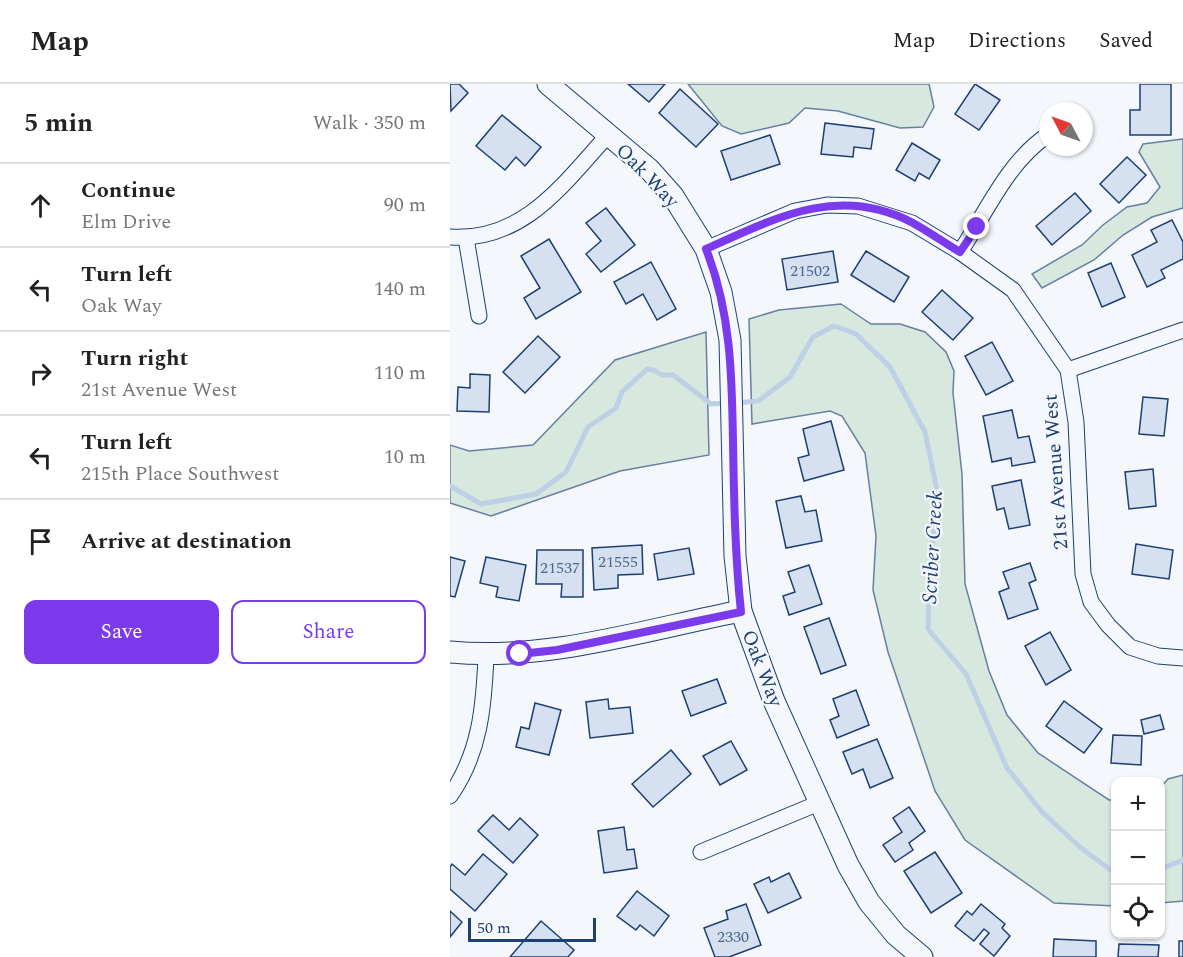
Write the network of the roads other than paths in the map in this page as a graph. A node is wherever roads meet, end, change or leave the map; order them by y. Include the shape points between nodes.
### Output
1 (548, 84) edge
2 (608, 135) junction
3 (1039, 141) edge
4 (450, 237) edge
5 (466, 238) junction
6 (706, 249) junction
7 (960, 252) junction
8 (479, 316) dead end
9 (1183, 330) edge
10 (1068, 370) junction
11 (741, 612) junction
12 (450, 652) edge
13 (486, 655) junction
14 (1183, 658) edge
15 (450, 796) edge
16 (819, 803) junction
17 (701, 852) dead end
18 (922, 957) edge

1 - 2 street, Oak Way
2 - 5 street via 554,197 512,226
2 - 6 street, Oak Way via 649,169 673,196
3 - 7 street via 1018,162
4 - 5 street
5 - 8 street
6 - 7 street, 21st Avenue West via 795,211 827,205 885,212 912,222
6 - 11 street, Oak Way via 726,315 735,556
7 - 10 street, 21st Avenue West via 1013,290
9 - 10 street
10 - 14 street, 21st Avenue West via 1076,422 1083,574 1091,602 1107,626 1130,647 1158,656
11 - 13 street via 557,650
11 - 16 street, Oak Way via 774,701
12 - 13 street
13 - 15 street via 482,720 473,756
16 - 17 street
16 - 18 street, Oak Way via 869,902 896,935

